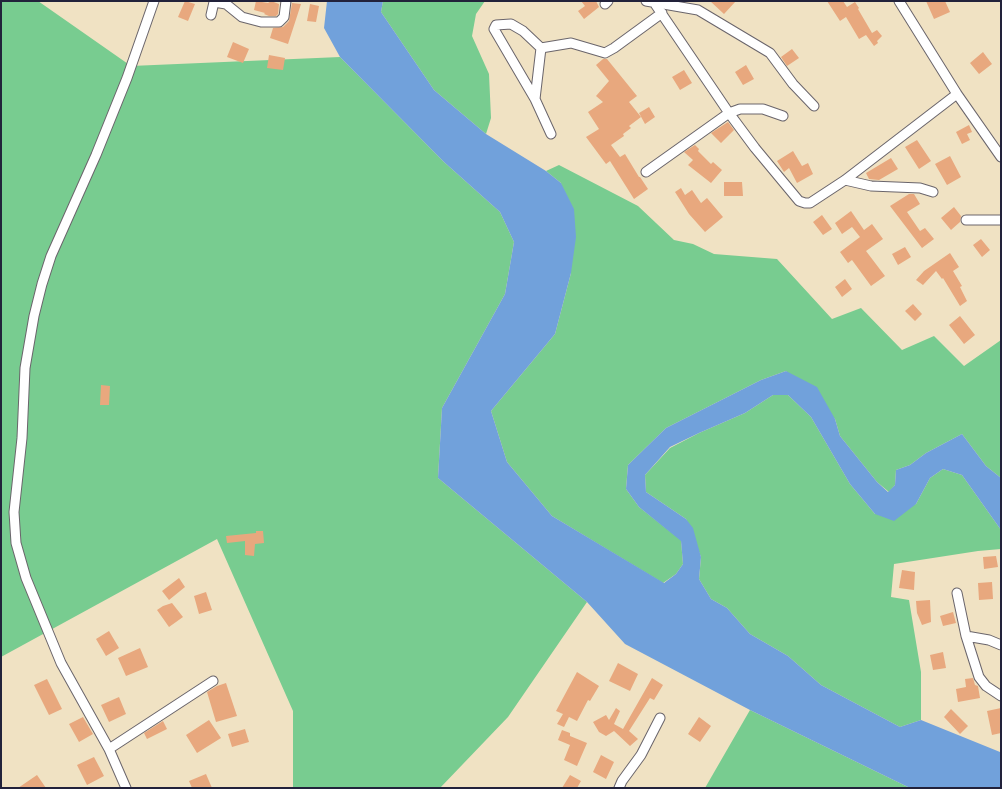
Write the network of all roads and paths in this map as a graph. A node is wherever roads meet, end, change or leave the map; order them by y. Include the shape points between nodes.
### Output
1 (286, 1) edge
2 (899, 1) edge
3 (227, 2) edge
4 (651, 2) edge
5 (152, 3) edge
6 (662, 13) junction
7 (211, 15) dead end
8 (541, 48) junction
9 (957, 94) junction
10 (535, 99) junction
11 (814, 106) dead end
12 (729, 113) junction
13 (783, 116) dead end
14 (551, 134) dead end
15 (1001, 157) edge
16 (646, 172) dead end
17 (846, 180) junction
18 (933, 192) dead end
19 (966, 220) dead end
20 (1001, 220) edge
21 (957, 593) dead end
22 (966, 636) junction
23 (1001, 645) edge
24 (214, 681) dead end
25 (1001, 696) edge
26 (660, 718) dead end
27 (109, 749) junction
28 (126, 788) edge
29 (618, 788) edge

1 - 3 street via 284,17 279,22 260,22 242,17
2 - 9 street
3 - 7 street via 214,2
4 - 6 street
4 - 11 street via 698,10 770,53
5 - 27 street via 124,86 42,284 25,368 14,512 16,543 26,578 62,663
6 - 8 street via 605,53 571,43
6 - 12 street
8 - 10 street
8 - 10 street via 511,24 496,25 494,29
9 - 15 street
9 - 17 street
10 - 14 street
12 - 13 street via 740,109 764,109
12 - 16 street
12 - 17 street via 799,201 810,203
17 - 18 street via 871,186 920,188
19 - 20 street
21 - 22 street
22 - 23 street
22 - 25 street via 979,677
24 - 27 street
26 - 29 street
27 - 28 street

